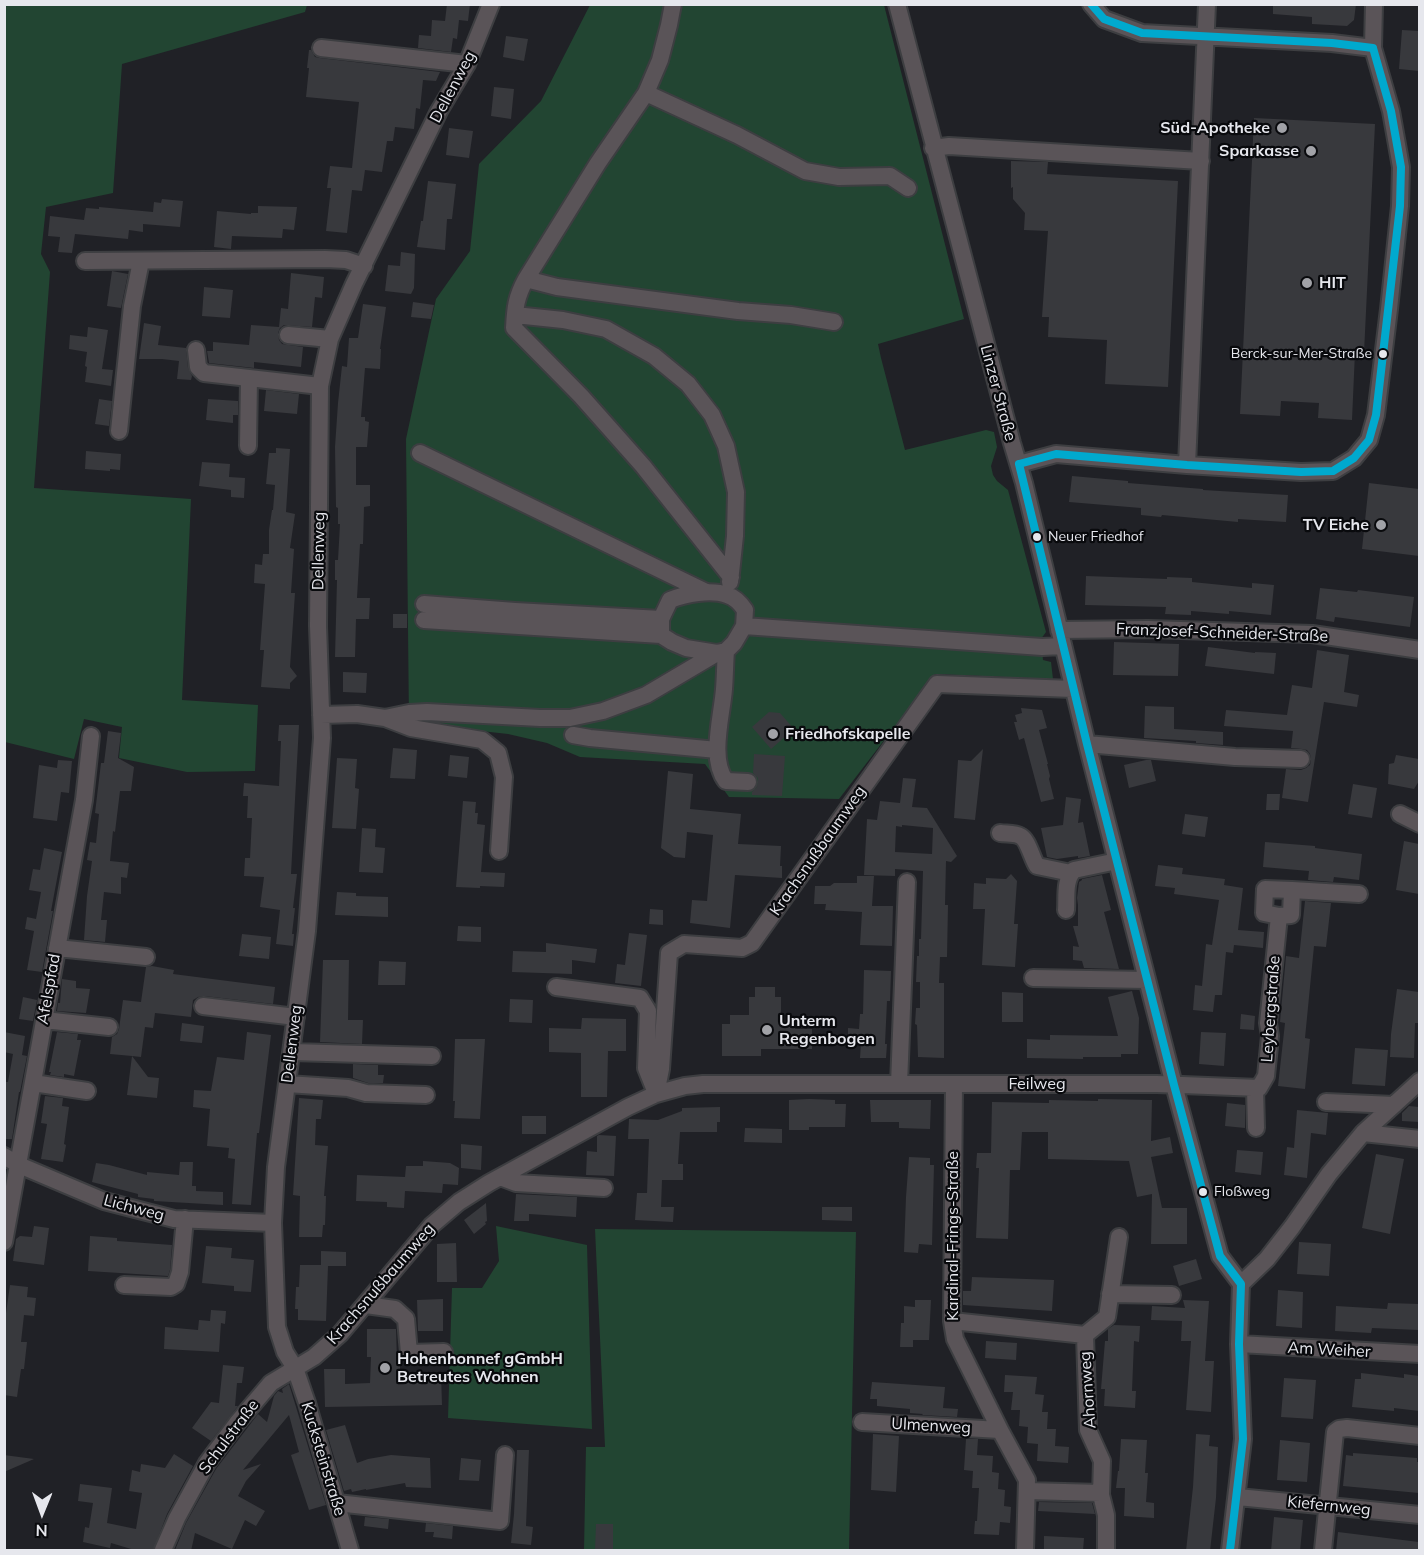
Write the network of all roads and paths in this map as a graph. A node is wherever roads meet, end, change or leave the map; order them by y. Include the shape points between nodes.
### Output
1 (491, 4) edge
2 (673, 4) edge
3 (897, 4) edge
4 (1091, 4) edge
5 (1207, 4) edge
6 (1374, 4) edge
7 (1206, 36) junction
8 (321, 48) dead end
9 (1373, 48) junction
10 (467, 64) junction
11 (646, 93) junction
12 (933, 148) junction
13 (1200, 161) junction
14 (908, 188) dead end
15 (85, 261) dead end
16 (141, 261) junction
17 (364, 266) junction
18 (526, 279) junction
19 (515, 315) junction
20 (834, 322) dead end
21 (288, 335) dead end
22 (330, 339) junction
23 (196, 350) dead end
24 (249, 378) junction
25 (320, 386) junction
26 (119, 431) dead end
27 (248, 446) dead end
28 (420, 453) dead end
29 (1019, 464) junction
30 (1187, 465) junction
31 (731, 577) junction
32 (706, 592) junction
33 (728, 595) junction
34 (424, 612) dead end
35 (744, 626) junction
36 (661, 627) junction
37 (1061, 638) junction
38 (1419, 650) edge
39 (721, 652) junction
40 (1073, 689) junction
41 (321, 715) junction
42 (386, 718) junction
43 (573, 735) dead end
44 (92, 736) dead end
45 (1087, 744) junction
46 (717, 750) junction
47 (1301, 759) dead end
48 (748, 782) dead end
49 (1400, 814) dead end
50 (1419, 824) edge
51 (1000, 833) dead end
52 (499, 851) dead end
53 (1117, 861) junction
54 (1071, 873) junction
55 (907, 882) dead end
56 (1292, 890) junction
57 (1359, 894) dead end
58 (1066, 910) dead end
59 (1279, 916) junction
60 (57, 948) junction
61 (146, 957) dead end
62 (1033, 978) dead end
63 (1147, 980) junction
64 (556, 987) dead end
65 (203, 1006) dead end
66 (296, 1017) junction
67 (44, 1020) junction
68 (109, 1027) dead end
69 (291, 1052) junction
70 (432, 1056) dead end
71 (1419, 1081) edge
72 (33, 1083) junction
73 (287, 1084) junction
74 (899, 1084) junction
75 (954, 1084) junction
76 (1174, 1085) junction
77 (1255, 1088) junction
78 (87, 1091) dead end
79 (656, 1094) junction
80 (426, 1095) dead end
81 (1326, 1102) dead end
82 (1394, 1105) junction
83 (1256, 1128) dead end
84 (1363, 1133) junction
85 (1419, 1139) edge
86 (12, 1160) edge
87 (500, 1177) junction
88 (604, 1188) dead end
89 (185, 1219) junction
90 (273, 1223) junction
91 (1119, 1237) dead end
92 (4, 1242) edge
93 (1240, 1284) junction
94 (124, 1285) dead end
95 (1110, 1294) junction
96 (1172, 1295) dead end
97 (366, 1305) junction
98 (952, 1321) junction
99 (1085, 1335) junction
100 (1239, 1344) junction
101 (444, 1352) dead end
102 (1419, 1354) edge
103 (295, 1368) junction
104 (862, 1422) dead end
105 (1000, 1430) junction
106 (1419, 1436) edge
107 (505, 1455) dead end
108 (1027, 1491) junction
109 (1101, 1493) junction
110 (1238, 1497) junction
111 (337, 1503) junction
112 (1328, 1506) junction
113 (1419, 1515) edge
114 (163, 1551) edge
115 (350, 1551) edge
116 (1025, 1551) edge
117 (1106, 1551) edge
118 (1230, 1551) edge
119 (1323, 1551) edge

1 - 10 street, Dellenweg
2 - 11 street via 660,60
3 - 12 street, Linzer Straße
4 - 7 street via 1104,20 1142,33
5 - 7 street
6 - 9 street
7 - 9 street
7 - 13 street
8 - 10 street
9 - 30 street via 1391,111 1401,167 1390,297 1376,415 1369,440 1354,458 1333,471
10 - 17 street, Dellenweg via 439,111
11 - 14 street via 805,171 839,177 890,176
11 - 18 street
12 - 13 street
12 - 29 street, Linzer Straße
13 - 30 street
15 - 16 street
16 - 17 street via 325,259
16 - 26 street via 132,306
17 - 22 street, Dellenweg
18 - 19 street
18 - 20 street via 557,287
19 - 31 street via 514,328 643,466
19 - 31 street via 606,329 654,356 688,384 712,415 726,446 736,492
21 - 22 street
22 - 25 street, Dellenweg
23 - 24 street via 198,367 204,373
24 - 25 street
24 - 27 street
25 - 41 street, Dellenweg
28 - 32 street
29 - 30 street via 1056,454
29 - 37 street, Linzer Straße
31 - 33 street
32 - 33 street
32 - 36 street via 670,600
33 - 35 street via 745,610
34 - 36 street
35 - 37 street, Franzjosef-Schneider-Straße via 1042,647
35 - 39 street via 735,644
36 - 39 street via 672,642 686,648
37 - 38 street, Franzjosef-Schneider-Straße via 1148,629 1312,634
37 - 40 street, Linzer Straße
39 - 42 street via 646,695 570,718 427,712
39 - 46 street via 724,689
40 - 45 street, Linzer Straße
40 - 79 street, Krachsnußbaumweg via 937,684 752,944 742,948 684,944 669,953
41 - 42 street
41 - 66 street, Dellenweg via 309,910
42 - 52 street via 411,728 482,740 498,753 504,777
43 - 46 street
44 - 60 street, Afelspfad
45 - 47 street
45 - 53 street, Linzer Straße
46 - 48 street via 726,781
49 - 50 street
51 - 54 street via 1026,840 1037,866
53 - 54 street
53 - 63 street, Linzer Straße
54 - 58 street
55 - 74 street
56 - 57 street
56 - 59 street, Leybergstraße via 1291,915
56 - 59 street via 1265,889 1264,914
59 - 77 street, Leybergstraße via 1266,1076
60 - 61 street
60 - 67 street, Afelspfad
62 - 63 street
63 - 76 street, Linzer Straße
64 - 79 street via 639,998 648,1011 646,1068
65 - 66 street
66 - 69 street, Dellenweg
67 - 68 street
67 - 72 street, Afelspfad
69 - 70 street
69 - 73 street, Dellenweg
71 - 82 street
72 - 78 street
72 - 86 street, Afelspfad
73 - 80 street
73 - 90 street, Dellenweg
74 - 75 street, Feilweg
74 - 79 street, Feilweg via 703,1084
75 - 76 street, Feilweg
75 - 98 street, Kardinal-Frings-Straße
76 - 77 street
76 - 93 street, Linzer Straße via 1220,1256
77 - 83 street
79 - 87 street, Krachsnußbaumweg
81 - 82 street
82 - 84 street
84 - 85 street
84 - 93 street via 1267,1258
86 - 89 street, Lichweg via 104,1201
86 - 92 street, Afelspfad
87 - 88 street via 516,1183
87 - 97 street, Krachsnußbaumweg via 459,1202 432,1225
89 - 90 street, Lichweg
89 - 94 street via 176,1284
90 - 103 street, Dellenweg via 277,1327
91 - 95 street, Ahornweg
93 - 100 street
95 - 96 street
95 - 99 street, Ahornweg via 1107,1317
97 - 101 street via 395,1309 406,1319 409,1353
97 - 103 street, Krachsnußbaumweg via 340,1334
98 - 99 street, Ahornweg
98 - 105 street, Kardinal-Frings-Straße via 955,1340
99 - 109 street, Ahornweg via 1088,1430 1102,1461
100 - 102 street, Am Weiher
100 - 110 street via 1243,1439
103 - 111 street, Kucksteinstraße
103 - 114 street, Schulstraße via 271,1383 207,1463
104 - 105 street, Ulmenweg
105 - 108 street, Kardinal-Frings-Straße via 1027,1479
106 - 112 street via 1347,1428 1335,1432
107 - 111 street via 500,1521
108 - 109 street
108 - 116 street, Kardinal-Frings-Straße
109 - 117 street, Ahornweg via 1106,1515
110 - 112 street, Kiefernweg
110 - 118 street
111 - 115 street, Kucksteinstraße
112 - 113 street, Kiefernweg
112 - 119 street

